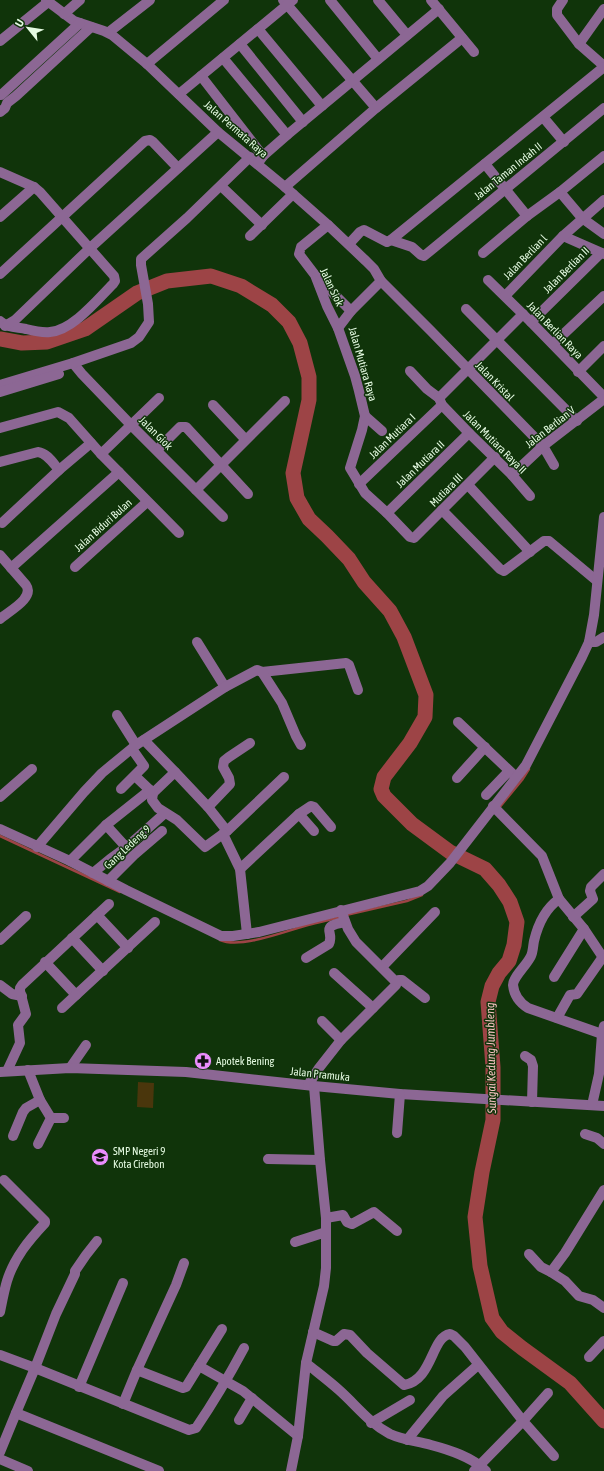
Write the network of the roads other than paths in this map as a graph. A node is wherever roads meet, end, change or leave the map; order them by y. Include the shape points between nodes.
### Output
1 (80, 0) edge
2 (150, 0) edge
3 (224, 0) edge
4 (330, 0) edge
5 (378, 0) edge
6 (432, 0) edge
7 (563, 0) edge
8 (47, 1) edge
9 (288, 2) edge
10 (439, 9) junction
11 (604, 10) edge
12 (64, 14) junction
13 (80, 23) junction
14 (91, 27) junction
15 (258, 29) junction
16 (109, 32) junction
17 (407, 35) junction
18 (462, 38) junction
19 (0, 41) edge
20 (240, 44) junction
21 (579, 44) junction
22 (474, 52) dead end
23 (224, 58) junction
24 (378, 59) junction
25 (147, 64) junction
26 (604, 66) edge
27 (201, 76) junction
28 (352, 80) junction
29 (179, 94) junction
30 (3, 97) edge
31 (322, 106) junction
32 (376, 108) junction
33 (604, 108) edge
34 (0, 112) edge
35 (543, 117) junction
36 (303, 122) junction
37 (218, 132) junction
38 (287, 135) junction
39 (564, 142) junction
40 (604, 156) edge
41 (257, 159) junction
42 (485, 164) junction
43 (178, 168) junction
44 (0, 172) edge
45 (221, 186) junction
46 (34, 187) junction
47 (504, 189) junction
48 (289, 190) junction
49 (560, 192) junction
50 (604, 200) edge
51 (527, 216) junction
52 (0, 217) edge
53 (62, 218) junction
54 (582, 218) junction
55 (262, 225) junction
56 (328, 225) junction
57 (604, 234) edge
58 (250, 236) dead end
59 (563, 236) junction
60 (391, 240) junction
61 (349, 244) junction
62 (89, 249) junction
63 (483, 253) dead end
64 (602, 253) edge
65 (0, 274) edge
66 (315, 276) junction
67 (488, 280) dead end
68 (381, 281) junction
69 (505, 296) junction
70 (604, 296) edge
71 (466, 309) dead end
72 (351, 311) junction
73 (523, 314) junction
74 (531, 322) junction
75 (2, 323) edge
76 (338, 328) junction
77 (497, 340) junction
78 (553, 344) junction
79 (604, 346) edge
80 (75, 366) junction
81 (467, 369) junction
82 (410, 371) dead end
83 (578, 372) junction
84 (17, 384) junction
85 (0, 385) edge
86 (0, 392) edge
87 (159, 398) dead end
88 (604, 398) edge
89 (285, 401) dead end
90 (440, 402) junction
91 (213, 406) dead end
92 (365, 416) junction
93 (577, 421) junction
94 (131, 425) junction
95 (0, 428) edge
96 (382, 431) dead end
97 (469, 433) junction
98 (245, 439) junction
99 (91, 443) junction
100 (543, 446) junction
101 (157, 450) junction
102 (101, 454) junction
103 (495, 457) junction
104 (0, 462) edge
105 (220, 465) junction
106 (554, 465) dead end
107 (59, 470) junction
108 (119, 472) junction
109 (512, 475) junction
110 (360, 484) junction
111 (468, 485) junction
112 (196, 490) junction
113 (248, 494) dead end
114 (530, 496) dead end
115 (148, 502) junction
116 (442, 510) junction
117 (387, 513) junction
118 (223, 517) dead end
119 (604, 517) edge
120 (2, 523) dead end
121 (179, 534) dead end
122 (412, 538) joint
123 (530, 552) junction
124 (0, 555) edge
125 (75, 567) dead end
126 (11, 568) junction
127 (597, 581) junction
128 (0, 619) edge
129 (604, 638) edge
130 (197, 642) dead end
131 (589, 642) junction
132 (262, 672) junction
133 (225, 687) junction
134 (358, 690) dead end
135 (117, 715) dead end
136 (458, 722) dead end
137 (250, 743) dead end
138 (137, 745) junction
139 (301, 745) dead end
140 (485, 747) junction
141 (32, 769) dead end
142 (175, 772) junction
143 (513, 774) junction
144 (135, 776) junction
145 (284, 777) dead end
146 (457, 778) dead end
147 (121, 789) dead end
148 (151, 791) junction
149 (486, 795) dead end
150 (0, 797) edge
151 (208, 807) junction
152 (495, 809) junction
153 (165, 813) junction
154 (299, 814) junction
155 (106, 825) junction
156 (331, 827) dead end
157 (0, 829) edge
158 (162, 831) dead end
159 (314, 831) dead end
160 (225, 832) junction
161 (37, 847) junction
162 (126, 847) junction
163 (70, 861) junction
164 (240, 869) junction
165 (93, 874) junction
166 (604, 874) edge
167 (108, 881) junction
168 (559, 899) junction
169 (109, 904) dead end
170 (435, 912) dead end
171 (97, 915) junction
172 (26, 916) dead end
173 (343, 916) junction
174 (573, 917) junction
175 (155, 922) dead end
176 (584, 929) junction
177 (247, 934) junction
178 (72, 938) junction
179 (0, 940) edge
180 (128, 948) junction
181 (306, 958) dead end
182 (603, 958) edge
183 (45, 962) junction
184 (382, 967) junction
185 (103, 971) junction
186 (334, 973) dead end
187 (554, 977) dead end
188 (396, 983) junction
189 (0, 985) edge
190 (76, 995) junction
191 (22, 996) junction
192 (425, 998) dead end
193 (62, 1008) dead end
194 (373, 1008) junction
195 (557, 1018) junction
196 (322, 1021) dead end
197 (603, 1030) edge
198 (341, 1040) junction
199 (86, 1045) dead end
200 (526, 1056) dead end
201 (70, 1068) junction
202 (28, 1070) junction
203 (4, 1071) edge
204 (311, 1086) junction
205 (400, 1094) junction
206 (40, 1100) junction
207 (532, 1102) junction
208 (592, 1105) junction
209 (604, 1106) edge
210 (51, 1118) junction
211 (64, 1118) dead end
212 (397, 1132) dead end
213 (585, 1134) dead end
214 (13, 1136) dead end
215 (38, 1144) dead end
216 (604, 1144) edge
217 (268, 1158) dead end
218 (320, 1160) junction
219 (4, 1180) dead end
220 (604, 1190) edge
221 (326, 1218) junction
222 (397, 1231) dead end
223 (326, 1232) junction
224 (97, 1241) dead end
225 (295, 1242) dead end
226 (529, 1254) dead end
227 (184, 1262) dead end
228 (551, 1272) junction
229 (123, 1283) dead end
230 (604, 1308) edge
231 (0, 1312) edge
232 (222, 1329) dead end
233 (313, 1332) junction
234 (604, 1341) edge
235 (244, 1348) dead end
236 (0, 1355) edge
237 (589, 1357) dead end
238 (306, 1363) junction
239 (478, 1365) junction
240 (199, 1366) junction
241 (34, 1368) junction
242 (138, 1370) junction
243 (226, 1382) junction
244 (78, 1387) junction
245 (548, 1393) dead end
246 (252, 1398) junction
247 (410, 1400) dead end
248 (123, 1404) junction
249 (16, 1412) junction
250 (239, 1420) dead end
251 (523, 1421) junction
252 (371, 1423) junction
253 (298, 1436) junction
254 (407, 1440) junction
255 (0, 1452) edge
256 (554, 1456) dead end
257 (0, 1459) edge
258 (480, 1469) edge
259 (28, 1471) edge
260 (159, 1471) edge
261 (291, 1471) edge

1 - 12 street
2 - 16 street
3 - 25 street
4 - 24 street
5 - 17 street
6 - 10 street
7 - 21 street via 557,9 557,15
8 - 12 street
8 - 19 street
9 - 15 street
9 - 28 street
10 - 17 street
10 - 18 street
11 - 21 street
12 - 13 street
13 - 14 street
13 - 30 street
14 - 16 street
14 - 30 street via 16,96
15 - 20 street
15 - 31 street
16 - 25 street, Jalan Permata Raya
17 - 24 street
18 - 22 street
18 - 32 street
20 - 23 street
20 - 36 street
21 - 26 street
23 - 27 street
23 - 38 street
24 - 28 street
25 - 29 street, Jalan Permata Raya
26 - 35 street
27 - 29 street
27 - 41 street
28 - 31 street
28 - 32 street
29 - 37 street, Jalan Permata Raya
30 - 34 street via 5,108
31 - 36 street
32 - 48 street
33 - 39 street, Jalan Taman Indah II
35 - 39 street
35 - 42 street
36 - 38 street
37 - 41 street, Jalan Permata Raya
37 - 43 street
38 - 41 street
39 - 47 street, Jalan Taman Indah II
40 - 49 street
41 - 45 street
41 - 48 street, Jalan Permata Raya
42 - 47 street
42 - 60 street
43 - 53 street via 153,142 144,141
43 - 62 street
44 - 46 street
45 - 55 street
45 - 80 street via 140,261 149,322 139,337 131,343 88,358
46 - 52 street
46 - 53 street
47 - 51 street
47 - 60 street, Jalan Taman Indah II via 424,256 412,247
48 - 55 street
48 - 56 street, Jalan Permata Raya
49 - 51 street
49 - 54 street
50 - 54 street, Jalan Berlian l
51 - 63 street
53 - 62 street
53 - 65 street
54 - 57 street
54 - 59 street, Jalan Berlian l
55 - 58 street
56 - 61 street, Jalan Permata Raya
56 - 66 street, Jalan Siok via 299,249 299,254
59 - 64 street
59 - 69 street, Jalan Berlian l
60 - 61 street via 387,242 364,230
61 - 68 street, Jalan Permata Raya via 374,269
62 - 75 street via 15,320
62 - 75 street via 114,276 115,281 73,323 50,333
64 - 74 street, Jalan Berlian II
66 - 72 street
66 - 76 street, Jalan Siok
67 - 69 street, Jalan Berlian Raya
68 - 72 street, Jalan Mutiara Raya
68 - 81 street, Jalan Kristal
69 - 73 street, Jalan Berlian Raya
70 - 78 street
71 - 77 street
72 - 76 street, Jalan Mutiara Raya
73 - 74 street, Jalan Berlian Raya
73 - 77 street, Jalan Mutiara I
74 - 78 street, Jalan Berlian Raya
76 - 92 street, Jalan Mutiara Raya via 355,376
77 - 81 street, Jalan Mutiara I
77 - 93 street
78 - 83 street, Jalan Berlian Raya
79 - 83 street
80 - 84 street
80 - 94 street, Jalan Giok
81 - 90 street, Jalan Mutiara I
81 - 100 street, Jalan Kristal
82 - 90 street
83 - 88 street, Jalan Berlian Raya
84 - 85 street
84 - 86 street
87 - 94 street
88 - 93 street, Jalan Berlian V
89 - 98 street
90 - 97 street, Jalan Mutiara Raya II
90 - 110 street, Jalan Mutiara I
91 - 98 street
92 - 96 street
92 - 110 street, Jalan Mutiara Raya via 350,468
93 - 100 street, Jalan Berlian V
94 - 101 street, Jalan Giok
94 - 102 street
95 - 99 street via 58,412 69,418
97 - 103 street, Jalan Mutiara Raya II
97 - 117 street, Jalan Mutiara II
98 - 105 street
99 - 102 street
99 - 107 street
100 - 106 street, Jalan Kristal
100 - 109 street, Jalan Berlian V
101 - 105 street via 180,426 184,427
101 - 112 street, Jalan Giok
102 - 108 street
103 - 109 street, Jalan Mutiara Raya II
103 - 111 street, Mutiara III
104 - 107 street via 41,452
105 - 112 street
105 - 113 street
107 - 120 street
108 - 115 street
108 - 126 street
109 - 114 street, Jalan Mutiara Raya II
110 - 117 street, Jalan Mutiara Raya via 365,493
111 - 116 street, Mutiara III
111 - 123 street
112 - 118 street, Jalan Giok
115 - 121 street
115 - 125 street, Jalan Biduri Bulan
116 - 122 street, Mutiara III
116 - 123 street via 504,571
117 - 122 street, Jalan Mutiara Raya
119 - 127 street
123 - 127 street via 544,541 551,542
124 - 126 street
126 - 128 street via 29,592 24,600
127 - 131 street
129 - 131 street
130 - 133 street
131 - 143 street via 526,765
132 - 133 street via 258,670
132 - 134 street via 346,663
132 - 139 street via 282,703
133 - 138 street
135 - 138 street
136 - 140 street
137 - 151 street via 224,761 224,769 230,784
138 - 142 street
138 - 144 street via 144,766
138 - 161 street via 98,778
140 - 143 street
140 - 146 street
141 - 150 street
142 - 148 street
142 - 151 street
143 - 149 street
143 - 152 street
144 - 147 street
144 - 148 street
145 - 160 street
148 - 153 street via 153,802
148 - 155 street
151 - 160 street
152 - 168 street via 542,856
152 - 173 street via 428,886 420,891
153 - 160 street via 177,820 205,847
153 - 162 street
154 - 156 street via 313,807
154 - 159 street
154 - 164 street
155 - 162 street
155 - 163 street
157 - 161 street
158 - 167 street, Gang Ledeng 9
160 - 164 street
161 - 163 street
162 - 165 street
163 - 165 street
164 - 177 street
165 - 167 street
166 - 174 street via 591,887 593,899
167 - 177 street via 217,934
168 - 174 street
168 - 195 street via 542,917 531,955 515,978 513,986 523,1004
169 - 171 street
170 - 184 street
171 - 178 street
171 - 180 street
172 - 179 street
173 - 177 street
173 - 181 street via 329,928 329,944
173 - 184 street via 356,942
174 - 176 street
175 - 180 street
176 - 182 street
176 - 187 street
178 - 183 street
178 - 185 street
180 - 185 street
182 - 195 street via 577,994 570,995
183 - 190 street
183 - 191 street via 22,985
184 - 188 street
185 - 190 street
186 - 194 street
188 - 192 street via 402,980
188 - 194 street
189 - 191 street via 12,994
190 - 193 street
191 - 203 street via 26,1014 18,1025 20,1043
194 - 198 street
195 - 197 street
196 - 198 street
197 - 208 street via 600,1067
198 - 204 street via 319,1068
199 - 201 street
200 - 207 street via 534,1066
201 - 202 street, Jalan Pramuka
201 - 204 street, Jalan Pramuka via 186,1072
202 - 203 street, Jalan Pramuka
202 - 206 street
204 - 205 street, Jalan Pramuka
204 - 218 street
205 - 207 street, Jalan Pramuka
205 - 212 street
206 - 210 street
206 - 214 street via 26,1108
207 - 208 street, Jalan Pramuka
208 - 209 street, Jalan Pramuka
210 - 211 street
210 - 215 street
213 - 216 street via 597,1138
217 - 218 street
218 - 221 street
219 - 231 street via 45,1223 27,1243 15,1262 7,1279
220 - 228 street
221 - 222 street via 343,1215 352,1224 374,1212
221 - 223 street
223 - 225 street
223 - 233 street via 326,1275
224 - 241 street via 76,1271
226 - 228 street via 541,1267
227 - 242 street
228 - 230 street via 564,1279 579,1296 593,1300
229 - 244 street
232 - 240 street
233 - 238 street
233 - 239 street via 333,1341 344,1334 350,1334 367,1353 404,1385 410,1384 423,1373 440,1340 446,1335 454,1336
234 - 237 street
235 - 243 street
236 - 241 street
238 - 252 street via 340,1390
238 - 253 street
239 - 251 street
239 - 254 street via 443,1396
240 - 242 street via 183,1388
240 - 243 street
241 - 244 street
241 - 249 street
242 - 248 street
243 - 246 street
243 - 248 street via 196,1428 189,1430
244 - 248 street
245 - 251 street
246 - 250 street
246 - 253 street
247 - 252 street
249 - 255 street
249 - 260 street
251 - 256 street
251 - 258 street
252 - 254 street
253 - 261 street
254 - 258 street via 452,1451
257 - 259 street

